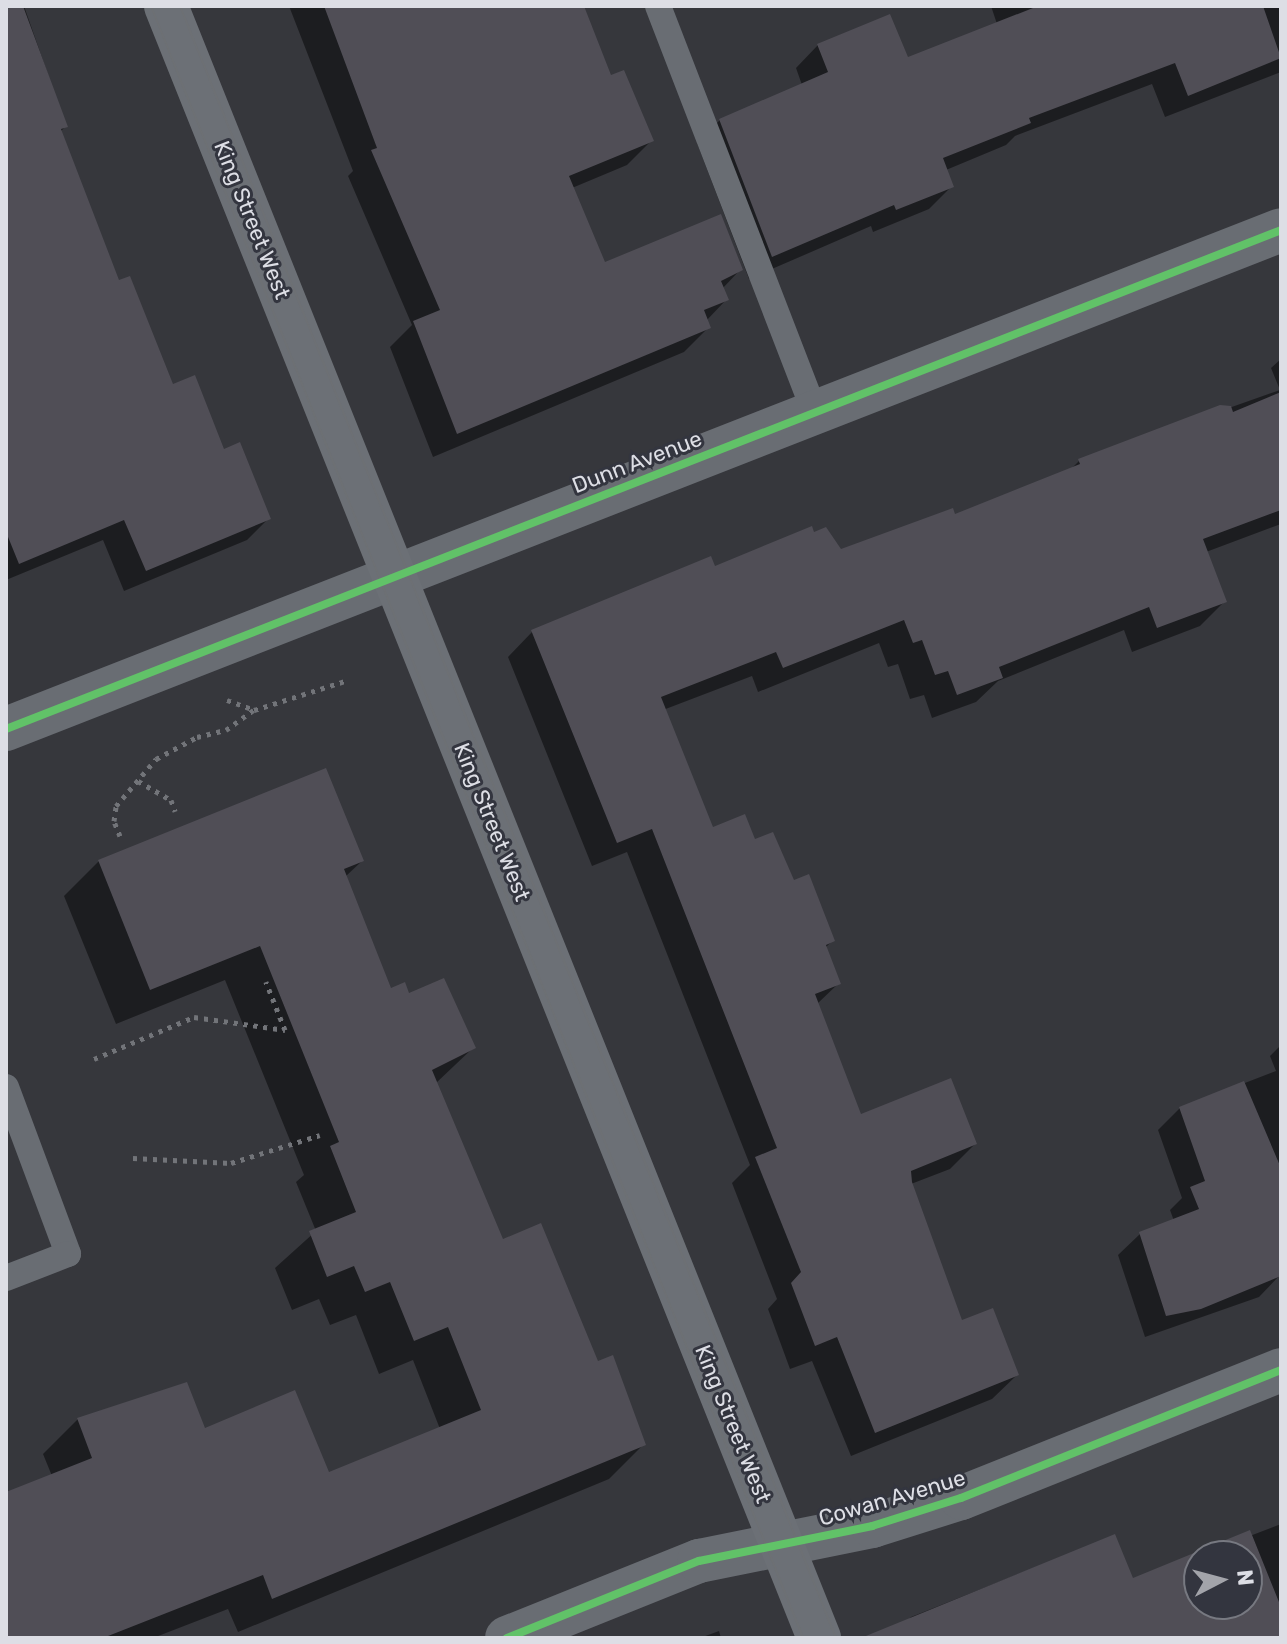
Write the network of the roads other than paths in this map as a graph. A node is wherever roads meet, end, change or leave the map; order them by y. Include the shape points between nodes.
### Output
1 (166, 6) edge
2 (658, 6) edge
3 (1281, 230) edge
4 (815, 413) junction
5 (393, 575) junction
6 (6, 729) edge
7 (6, 1087) edge
8 (6, 1278) edge
9 (1281, 1370) edge
10 (783, 1546) junction
11 (507, 1638) edge
12 (819, 1638) edge

1 - 5 main road, King Street West
2 - 4 lane
3 - 4 street, Dunn Avenue
4 - 5 street, Dunn Avenue
5 - 6 street, Dunn Avenue
5 - 10 main road, King Street West
7 - 8 lane via 68,1254
9 - 10 street, Cowan Avenue via 961,1498
10 - 11 street, Cowan Avenue via 699,1561
10 - 12 main road, King Street West

